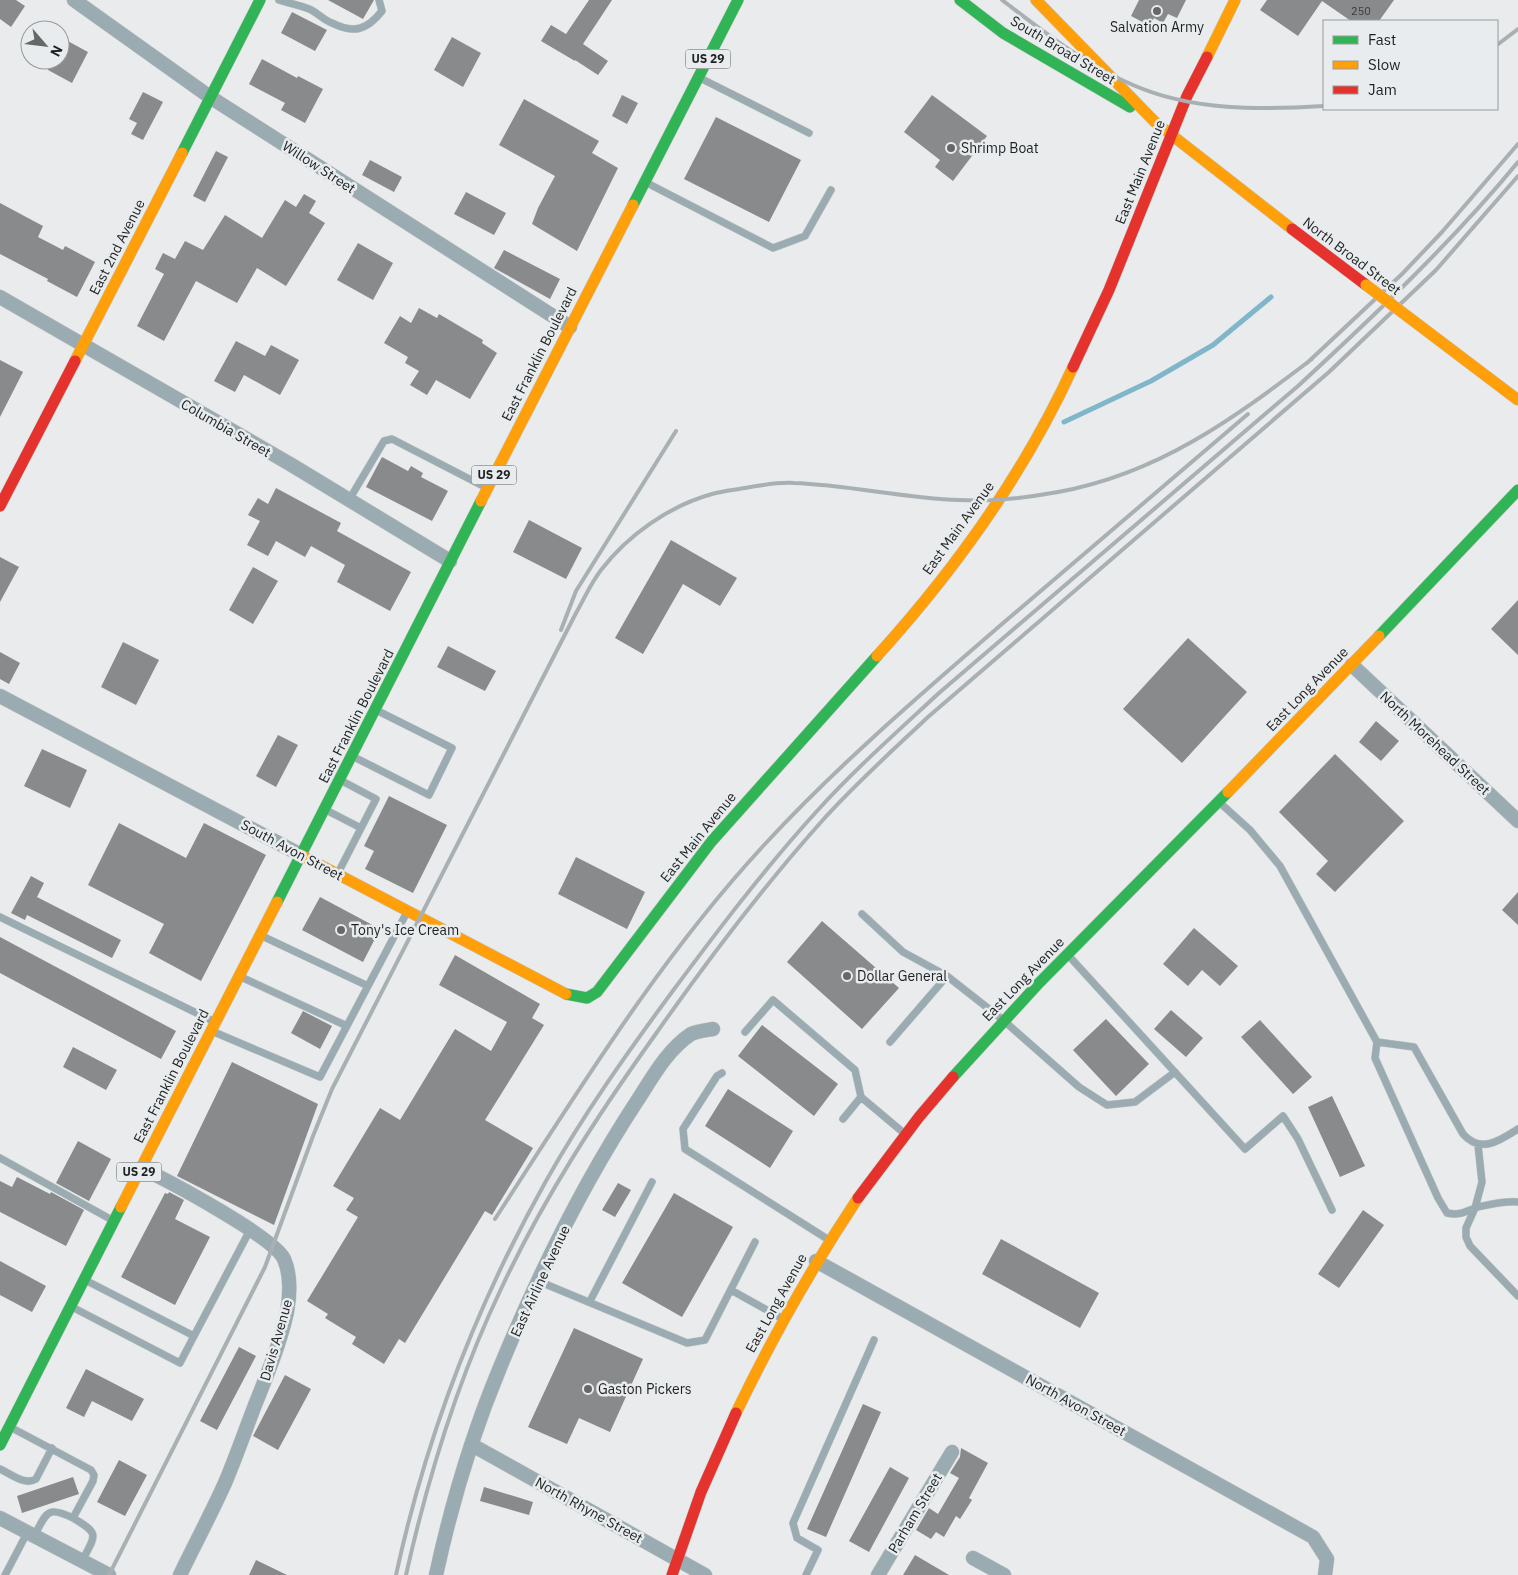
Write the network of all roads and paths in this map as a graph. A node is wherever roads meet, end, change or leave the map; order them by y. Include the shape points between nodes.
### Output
1 (74, 0) edge
2 (260, 0) edge
3 (279, 0) edge
4 (380, 0) edge
5 (738, 0) edge
6 (960, 0) edge
7 (1036, 0) edge
8 (1235, 0) edge
9 (699, 77) junction
10 (210, 97) junction
11 (1155, 122) junction
12 (809, 133) dead end
13 (1170, 134) junction
14 (644, 182) junction
15 (831, 190) dead end
16 (0, 297) edge
17 (570, 327) junction
18 (83, 346) junction
19 (1518, 400) edge
20 (488, 488) junction
21 (1518, 490) edge
22 (349, 500) junction
23 (0, 506) edge
24 (450, 561) junction
25 (1352, 664) junction
26 (0, 696) edge
27 (375, 710) junction
28 (352, 756) junction
29 (340, 780) junction
30 (1218, 801) junction
31 (324, 809) junction
32 (1518, 821) edge
33 (361, 828) junction
34 (301, 855) junction
35 (337, 874) junction
36 (407, 911) junction
37 (862, 914) dead end
38 (0, 917) edge
39 (260, 935) junction
40 (1068, 954) junction
41 (239, 976) junction
42 (947, 976) junction
43 (368, 986) junction
44 (587, 998) joint
45 (1003, 1020) junction
46 (346, 1026) junction
47 (213, 1027) junction
48 (713, 1029) dead end
49 (745, 1032) dead end
50 (890, 1042) dead end
51 (1377, 1042) junction
52 (1175, 1072) junction
53 (722, 1073) dead end
54 (861, 1097) junction
55 (843, 1119) dead end
56 (1518, 1129) edge
57 (906, 1134) junction
58 (1478, 1145) junction
59 (0, 1158) edge
60 (141, 1168) junction
61 (652, 1182) dead end
62 (1518, 1202) edge
63 (1475, 1208) junction
64 (1332, 1210) dead end
65 (114, 1221) junction
66 (250, 1230) junction
67 (829, 1240) junction
68 (755, 1242) dead end
69 (816, 1261) junction
70 (85, 1280) junction
71 (538, 1281) junction
72 (731, 1290) junction
73 (1518, 1296) edge
74 (590, 1302) junction
75 (71, 1306) junction
76 (783, 1319) junction
77 (194, 1336) junction
78 (874, 1340) dead end
79 (6, 1428) edge
80 (0, 1445) edge
81 (472, 1445) junction
82 (52, 1448) junction
83 (952, 1452) dead end
84 (0, 1469) edge
85 (0, 1518) edge
86 (73, 1518) junction
87 (31, 1534) junction
88 (973, 1558) dead end
89 (676, 1559) junction
90 (82, 1561) junction
91 (5, 1575) edge
92 (109, 1575) edge
93 (180, 1575) edge
94 (436, 1575) edge
95 (672, 1575) edge
96 (705, 1575) edge
97 (806, 1575) edge
98 (878, 1575) edge
99 (1004, 1575) edge
100 (1325, 1575) edge

1 - 10 street, Willow Street
2 - 10 main road, East 2nd Avenue
3 - 4 lane via 309,9 331,23 350,29 373,23 382,11
5 - 9 main road, East Franklin Boulevard / US 29
6 - 11 main road, South Broad Street via 1003,33
7 - 11 main road, South Broad Street
8 - 13 main road, East Main Avenue
9 - 12 lane
9 - 14 main road, East Franklin Boulevard / US 29
10 - 17 street, Willow Street
10 - 18 main road, East 2nd Avenue
11 - 13 main road, South Broad Street
13 - 19 main road, North Broad Street, bridge
13 - 44 main road, East Main Avenue via 1109,290 1068,379 1034,443 980,527 904,626 710,842 602,987
14 - 15 lane via 773,248 805,236
14 - 17 main road, East Franklin Boulevard / US 29
16 - 18 street, Columbia Street
17 - 20 main road, East Franklin Boulevard / US 29
18 - 22 street, Columbia Street
18 - 23 main road, East 2nd Avenue
20 - 22 lane via 392,439 384,441
20 - 24 main road, East Franklin Boulevard / US 29
21 - 25 main road, East Long Avenue
22 - 24 street, Columbia Street
24 - 27 main road, East Franklin Boulevard / US 29
25 - 30 main road, East Long Avenue
25 - 32 street, North Morehead Street
26 - 34 street, South Avon Street
27 - 28 main road, East Franklin Boulevard / US 29
27 - 28 lane via 452,748 429,795
28 - 29 main road, East Franklin Boulevard / US 29
29 - 31 main road, East Franklin Boulevard / US 29
29 - 33 lane via 376,799
30 - 40 main road, East Long Avenue
30 - 51 lane via 1250,830 1280,866
31 - 33 lane
31 - 34 main road, East Franklin Boulevard / US 29
33 - 35 lane
34 - 35 main road, South Avon Street
34 - 39 main road, East Franklin Boulevard / US 29
35 - 36 main road, South Avon Street
36 - 43 lane
36 - 44 main road, South Avon Street via 568,995
37 - 42 lane via 903,952
38 - 47 lane
39 - 41 main road, East Franklin Boulevard / US 29
39 - 43 lane
40 - 45 main road, East Long Avenue
40 - 52 lane
41 - 46 lane
41 - 47 main road, East Franklin Boulevard / US 29
42 - 45 lane
42 - 50 lane
43 - 46 lane
45 - 52 lane via 1079,1087 1107,1105 1136,1102
45 - 57 main road, East Long Avenue
46 - 47 lane via 320,1077
47 - 60 main road, East Franklin Boulevard / US 29
48 - 71 street, East Airline Avenue via 689,1036 656,1072 609,1144
49 - 54 lane via 773,1000 855,1070
51 - 58 lane via 1414,1047 1463,1134
51 - 63 lane via 1375,1058 1438,1198 1447,1212 1458,1215
52 - 64 lane via 1245,1149 1283,1116 1298,1139
53 - 67 lane via 683,1129 685,1149
54 - 55 lane
54 - 57 lane
56 - 58 lane via 1487,1145
57 - 67 main road, East Long Avenue via 872,1176
58 - 63 lane via 1482,1182
59 - 65 lane
60 - 65 main road, East Franklin Boulevard / US 29
60 - 66 street, Davis Avenue
61 - 74 lane
62 - 63 lane via 1504,1201
63 - 73 lane via 1466,1228 1470,1246
65 - 70 main road, East Franklin Boulevard / US 29
66 - 77 lane
66 - 93 street, Davis Avenue via 284,1258 289,1289 287,1312 273,1359 225,1482
67 - 69 main road, East Long Avenue
68 - 72 lane
69 - 76 main road, East Long Avenue
69 - 100 street, North Avon Street via 1313,1537 1327,1559
70 - 75 main road, East Franklin Boulevard / US 29
70 - 77 lane
71 - 74 lane
71 - 81 street, East Airline Avenue via 499,1371
72 - 74 lane via 705,1340 687,1343
72 - 76 lane
75 - 77 lane via 180,1363
75 - 79 main road, East Franklin Boulevard / US 29
76 - 89 main road, East Long Avenue via 725,1435
78 - 97 lane via 793,1524 797,1538 818,1550
79 - 80 main road, East Franklin Boulevard / US 29
79 - 82 lane
81 - 89 street, North Rhyne Street
81 - 94 street, East Airline Avenue
82 - 84 lane via 32,1482
82 - 86 lane via 91,1470 94,1475
83 - 98 street, Parham Street
85 - 87 street
86 - 87 lane via 52,1511
86 - 90 lane via 94,1533
87 - 90 street
87 - 91 lane
88 - 99 street
89 - 95 main road, East Long Avenue
89 - 96 street, North Rhyne Street
90 - 92 street

